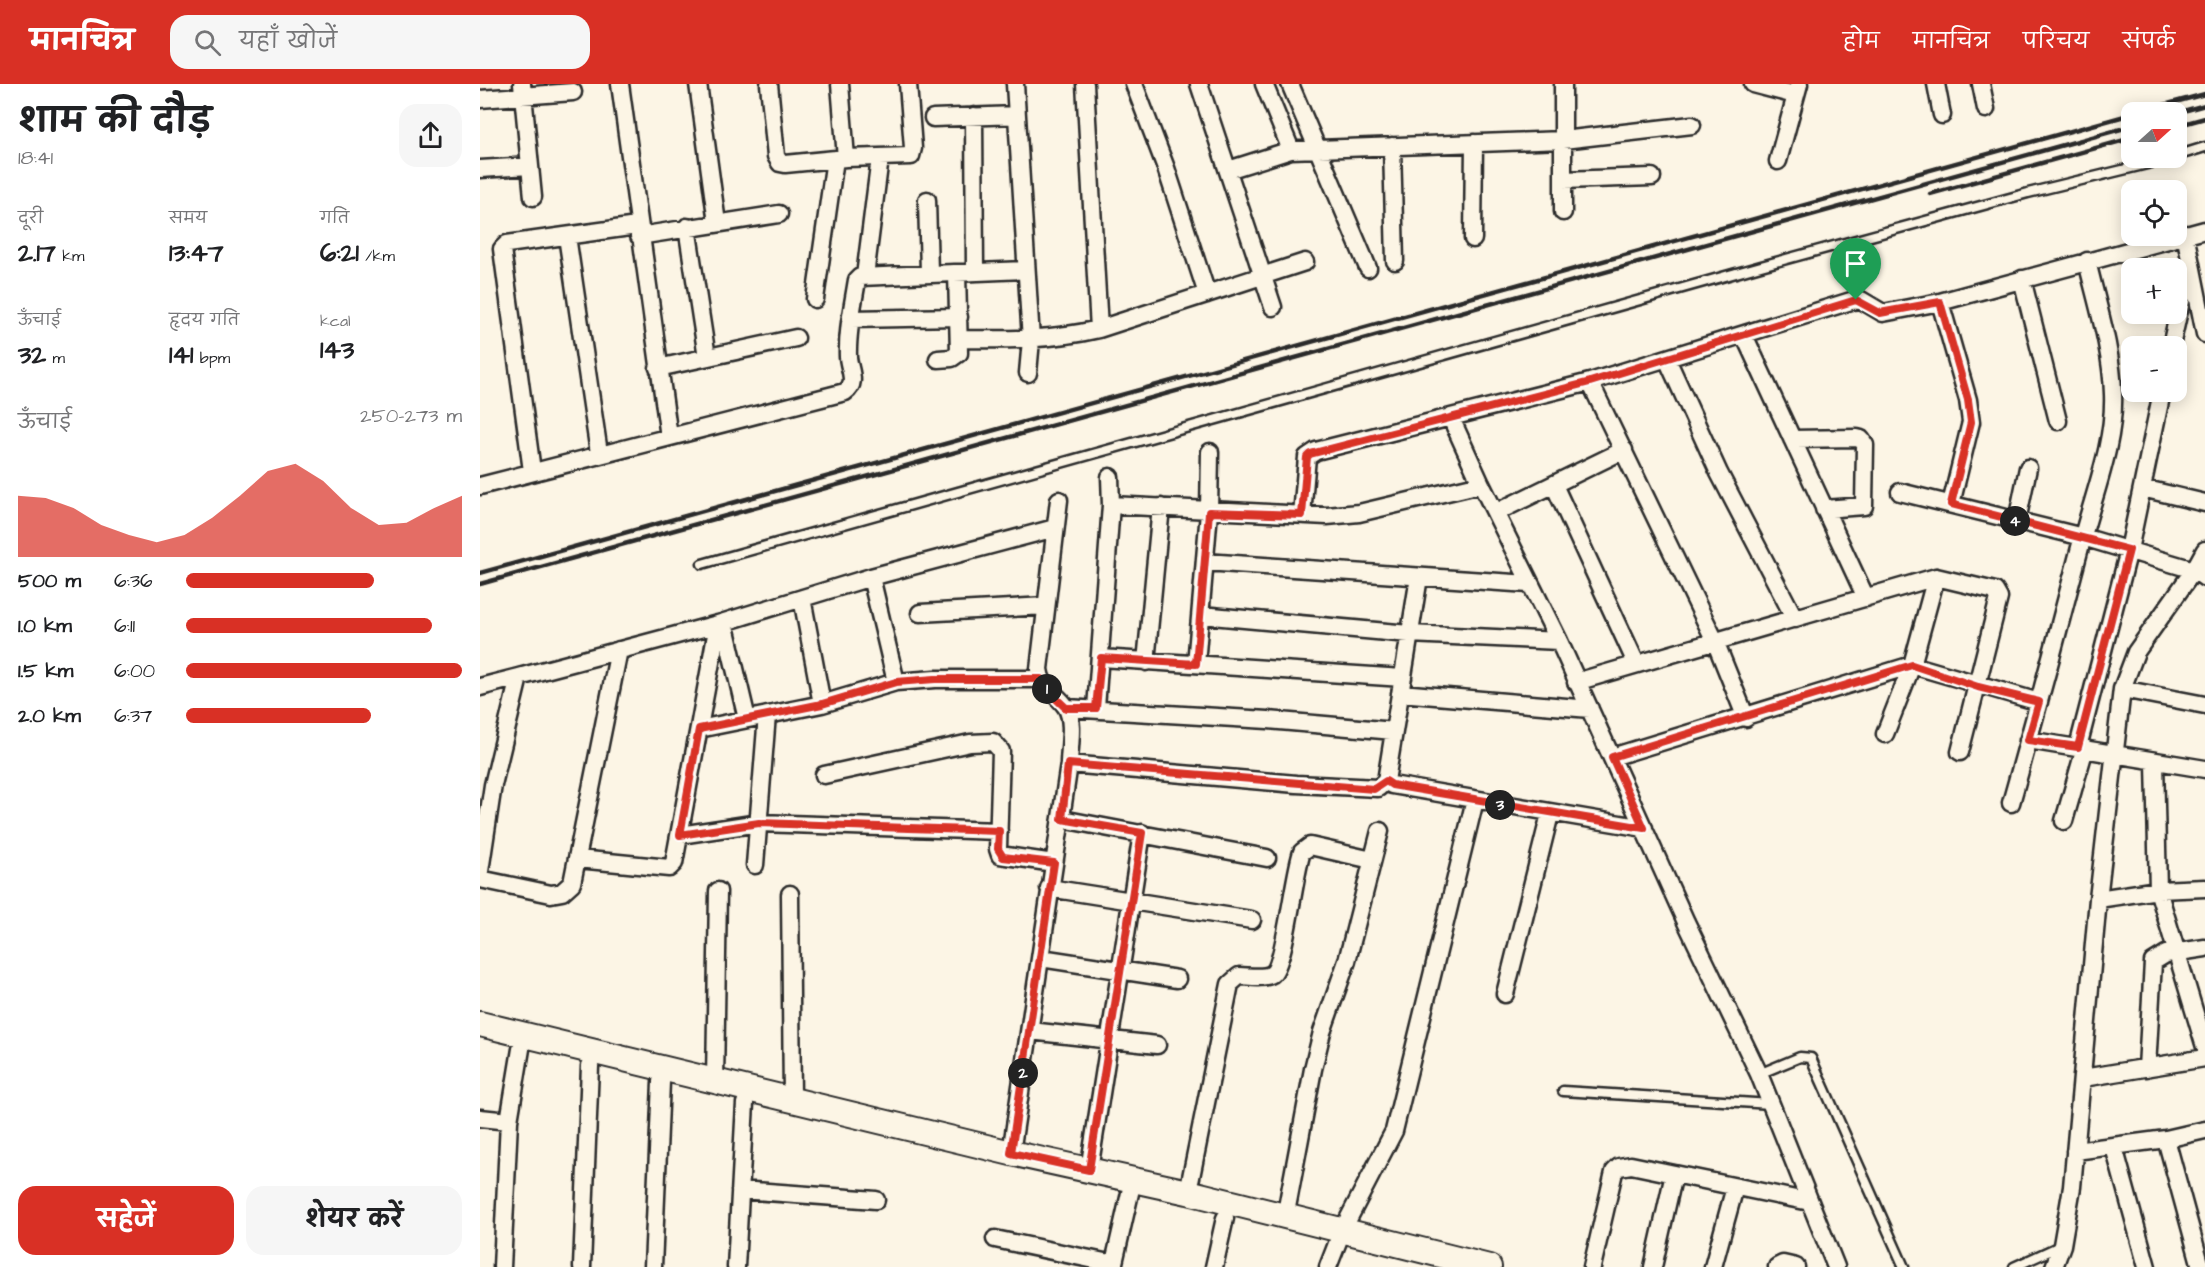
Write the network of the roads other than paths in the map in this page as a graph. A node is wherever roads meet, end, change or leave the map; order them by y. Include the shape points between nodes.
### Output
1 (620, 84) edge
2 (698, 84) edge
3 (770, 84) edge
4 (840, 84) edge
5 (908, 84) edge
6 (1015, 84) edge
7 (1085, 84) edge
8 (1134, 84) edge
9 (1198, 84) edge
10 (1264, 84) edge
11 (1290, 84) edge
12 (1563, 84) edge
13 (1753, 84) edge
14 (1936, 84) edge
15 (1981, 84) edge
16 (523, 90) edge
17 (1797, 90) edge
18 (573, 92) dead end
19 (480, 99) edge
20 (1986, 110) dead end
21 (1017, 115) junction
22 (1942, 115) dead end
23 (974, 116) junction
24 (933, 118) dead end
25 (1692, 125) dead end
26 (1563, 140) junction
27 (1474, 143) junction
28 (1392, 146) junction
29 (2205, 147) edge
30 (1318, 149) junction
31 (1291, 150) junction
32 (2187, 153) edge
33 (880, 158) junction
34 (840, 159) junction
35 (1778, 161) dead end
36 (530, 166) junction
37 (2131, 168) edge
38 (480, 169) edge
39 (1228, 170) junction
40 (1652, 177) dead end
41 (1563, 180) junction
42 (533, 197) dead end
43 (927, 200) dead end
44 (1563, 213) dead end
45 (779, 214) dead end
46 (717, 223) junction
47 (687, 227) junction
48 (2205, 230) edge
49 (638, 231) junction
50 (2187, 234) edge
51 (567, 236) junction
52 (1473, 239) dead end
53 (2187, 243) edge
54 (2141, 246) edge
55 (1395, 261) dead end
56 (2087, 261) junction
57 (1305, 262) dead end
58 (2192, 266) junction
59 (1368, 268) dead end
60 (1026, 270) junction
61 (929, 272) junction
62 (975, 272) junction
63 (957, 273) junction
64 (865, 276) junction
65 (1264, 277) junction
66 (2022, 279) junction
67 (1207, 294) junction
68 (815, 299) dead end
69 (1940, 302) junction
70 (1273, 307) dead end
71 (959, 316) junction
72 (851, 319) junction
73 (1099, 329) junction
74 (2205, 333) edge
75 (1744, 335) junction
76 (2173, 336) edge
77 (796, 338) dead end
78 (960, 339) junction
79 (1031, 340) junction
80 (707, 357) junction
81 (1667, 358) junction
82 (938, 359) dead end
83 (658, 368) junction
84 (1028, 373) dead end
85 (1590, 382) junction
86 (2160, 402) edge
87 (1451, 418) junction
88 (2058, 421) dead end
89 (669, 437) junction
90 (1792, 439) junction
91 (1624, 450) junction
92 (1210, 452) dead end
93 (600, 453) junction
94 (2028, 468) dead end
95 (531, 471) junction
96 (1110, 477) dead end
97 (1481, 484) junction
98 (1554, 485) junction
99 (480, 486) edge
100 (2142, 488) junction
101 (1900, 492) dead end
102 (1059, 500) dead end
103 (2205, 503) edge
104 (1951, 504) junction
105 (1111, 505) junction
106 (1161, 507) junction
107 (1824, 509) junction
108 (1209, 512) junction
109 (1497, 512) junction
110 (1302, 515) junction
111 (2017, 521) junction
112 (1055, 528) junction
113 (2083, 537) junction
114 (2129, 550) junction
115 (2205, 550) edge
116 (1205, 562) junction
117 (702, 564) dead end
118 (2200, 574) edge
119 (871, 577) junction
120 (1419, 577) junction
121 (1936, 577) junction
122 (1529, 584) junction
123 (802, 598) junction
124 (1866, 598) junction
125 (1046, 606) junction
126 (920, 613) dead end
127 (1202, 615) junction
128 (1795, 619) junction
129 (721, 623) junction
130 (1409, 634) junction
131 (1559, 641) junction
132 (1715, 641) junction
133 (619, 650) junction
134 (1101, 658) junction
135 (1146, 662) junction
136 (1636, 663) junction
137 (1196, 664) junction
138 (1912, 665) junction
139 (519, 677) junction
140 (1041, 679) junction
141 (896, 682) junction
142 (1576, 682) junction
143 (1401, 685) junction
144 (480, 687) edge
145 (1978, 687) junction
146 (2122, 689) junction
147 (2039, 702) junction
148 (822, 704) junction
149 (2205, 705) edge
150 (1066, 708) junction
151 (1096, 708) junction
152 (1590, 709) junction
153 (767, 715) junction
154 (1746, 718) junction
155 (747, 719) junction
156 (699, 729) junction
157 (1394, 730) junction
158 (1885, 734) dead end
159 (2028, 740) junction
160 (2081, 747) junction
161 (1960, 752) dead end
162 (2113, 754) junction
163 (1612, 757) junction
164 (2155, 762) junction
165 (1068, 764) junction
166 (2205, 769) edge
167 (824, 775) dead end
168 (1386, 781) junction
169 (487, 784) edge
170 (1475, 800) junction
171 (2011, 803) dead end
172 (1550, 813) junction
173 (1062, 819) junction
174 (2064, 821) dead end
175 (759, 823) junction
176 (1644, 828) junction
177 (999, 831) junction
178 (1380, 831) dead end
179 (1142, 833) junction
180 (680, 835) junction
181 (1267, 858) dead end
182 (578, 859) junction
183 (1372, 860) junction
184 (1054, 863) junction
185 (755, 865) dead end
186 (480, 871) edge
187 (480, 879) edge
188 (1049, 888) junction
189 (2205, 888) edge
190 (2158, 890) junction
191 (718, 891) dead end
192 (790, 894) dead end
193 (2098, 899) junction
194 (1133, 904) junction
195 (1252, 920) dead end
196 (2205, 948) edge
197 (2176, 953) junction
198 (1041, 958) junction
199 (1123, 972) junction
200 (1177, 979) dead end
201 (1505, 994) dead end
202 (480, 1024) edge
203 (1030, 1031) junction
204 (480, 1039) edge
205 (1110, 1040) junction
206 (1157, 1046) dead end
207 (2205, 1047) edge
208 (521, 1049) junction
209 (2205, 1058) edge
210 (591, 1066) junction
211 (2147, 1068) junction
212 (1759, 1074) junction
213 (2083, 1078) junction
214 (716, 1081) junction
215 (661, 1082) junction
216 (1563, 1091) dead end
217 (792, 1099) junction
218 (745, 1103) junction
219 (1771, 1104) junction
220 (480, 1118) edge
221 (509, 1121) junction
222 (2205, 1130) edge
223 (2166, 1139) junction
224 (2114, 1147) junction
225 (2075, 1151) junction
226 (1011, 1153) junction
227 (1089, 1170) junction
228 (1674, 1174) junction
229 (1131, 1187) junction
230 (1735, 1187) junction
231 (740, 1190) junction
232 (1188, 1192) junction
233 (876, 1200) dead end
234 (1810, 1202) junction
235 (1225, 1218) junction
236 (1285, 1218) junction
237 (995, 1239) dead end
238 (2062, 1245) junction
239 (1335, 1248) edge
240 (1113, 1266) edge
241 (502, 1267) edge
242 (582, 1267) edge
243 (653, 1267) edge
244 (736, 1267) edge
245 (1214, 1267) edge
246 (1425, 1267) edge
247 (1489, 1267) edge
248 (1593, 1267) edge
249 (1653, 1267) edge
250 (1713, 1267) edge
251 (1777, 1267) edge
252 (1796, 1267) edge
253 (1836, 1267) edge
254 (1904, 1267) edge
255 (2014, 1267) edge
256 (2054, 1267) edge
257 (2147, 1267) edge
258 (2201, 1267) edge

1 - 49 street
2 - 46 street
3 - 34 street via 778,161 784,164
4 - 34 street
5 - 33 street via 912,154
6 - 21 street
7 - 73 street
8 - 67 street
9 - 39 street
10 - 31 street
11 - 30 street
12 - 26 street
13 - 17 street
14 - 22 street
15 - 20 street
16 - 18 street
16 - 19 street
16 - 36 street
17 - 35 street
21 - 23 street
21 - 60 street
23 - 24 street
23 - 62 street
25 - 26 street
26 - 27 street
26 - 41 street
27 - 28 street
27 - 52 street
28 - 30 street
28 - 55 street
29 - 32 lane
30 - 31 street
30 - 59 street
31 - 39 street
33 - 34 street
33 - 64 street
34 - 68 street
36 - 38 street
36 - 42 street
37 - 117 lane via 1761,266
39 - 65 street
40 - 41 street
41 - 44 street
43 - 61 street
45 - 46 street
46 - 47 street
47 - 49 street
47 - 80 street
48 - 50 street
49 - 51 street
49 - 83 street
51 - 93 street
51 - 95 street via 507,244 501,252
53 - 58 street
54 - 56 street
56 - 66 street
56 - 113 street via 2106,338 2114,394 2108,438
57 - 65 street
58 - 74 street
58 - 76 street
60 - 62 street
60 - 79 street
61 - 63 street
61 - 64 street
62 - 63 street
63 - 71 street
64 - 72 street via 857,280
65 - 67 street
65 - 70 street
66 - 69 street
66 - 88 street
67 - 73 street
69 - 75 street via 1880,313 1861,300 1851,301
69 - 104 street via 1971,422
71 - 72 street
71 - 78 street
72 - 89 street via 848,350 853,380 845,392
73 - 79 street
75 - 81 street
75 - 90 street
77 - 80 street
78 - 79 street
78 - 82 street via 958,355
79 - 84 street
80 - 83 street
81 - 85 street
81 - 128 street via 1719,473
83 - 89 street
85 - 87 street
85 - 91 street
86 - 100 street
87 - 97 street
87 - 110 street via 1310,454
89 - 93 street
90 - 107 street
90 - 107 street via 1857,438 1865,445 1864,506
91 - 98 street
91 - 132 street
92 - 108 street
93 - 95 street
94 - 111 street
95 - 99 street
96 - 105 street
97 - 109 street
97 - 110 street via 1359,513
98 - 109 street
98 - 136 street
100 - 103 street
100 - 114 street
101 - 104 street
102 - 112 street
104 - 111 street
105 - 106 street
105 - 134 street
106 - 108 street
106 - 135 street
107 - 124 street
108 - 110 street
108 - 116 street
109 - 122 street
111 - 113 street
112 - 119 street
112 - 125 street
113 - 114 street
113 - 147 street
114 - 118 street
114 - 160 street
115 - 118 street
116 - 120 street
116 - 127 street
118 - 146 street via 2136,652
119 - 123 street
119 - 141 street
120 - 122 street
120 - 130 street
121 - 124 street
121 - 138 street
121 - 145 street via 1998,594
122 - 131 street
123 - 129 street
123 - 148 street
124 - 128 street
125 - 126 street
125 - 140 street
127 - 130 street
127 - 137 street
128 - 132 street
129 - 133 street
129 - 155 street
129 - 156 street
130 - 131 street
130 - 143 street
131 - 142 street
132 - 136 street
132 - 154 street
133 - 139 street
133 - 182 street
134 - 135 street
134 - 151 street
135 - 137 street
136 - 142 street
137 - 143 street
138 - 145 street
138 - 154 street
138 - 158 street
139 - 144 street
139 - 169 street
140 - 141 street
140 - 150 street
141 - 148 street
142 - 152 street
143 - 152 street
143 - 157 street
145 - 147 street
145 - 161 street
146 - 149 street
146 - 162 street
147 - 159 street
148 - 153 street
150 - 151 street
150 - 165 street via 1070,723
151 - 157 street
152 - 163 street
153 - 155 street
153 - 175 street
154 - 163 street
155 - 156 street
156 - 180 street
157 - 168 street
159 - 160 street
159 - 171 street
160 - 162 street
160 - 174 street
162 - 164 street
162 - 193 street
163 - 176 street
164 - 166 street
164 - 190 street
165 - 168 street via 1374,789
165 - 173 street
167 - 177 street via 970,743 993,742 1001,751
168 - 170 street
169 - 186 street
170 - 172 street
170 - 239 street via 1394,1131
172 - 176 street
172 - 201 street
173 - 179 street
173 - 184 street
175 - 177 street
175 - 180 street
175 - 185 street
176 - 212 street
177 - 184 street via 998,849 1003,857
178 - 183 street
179 - 181 street
179 - 194 street
180 - 182 street via 674,863 669,868
182 - 187 street via 572,883 562,892 551,894
183 - 232 street via 1310,846 1302,852 1274,972 1267,976 1239,976 1230,984
183 - 236 street via 1347,961 1315,1059
184 - 188 street
188 - 194 street
188 - 198 street
189 - 190 street
190 - 193 street
190 - 197 street
191 - 214 street
192 - 217 street
193 - 213 street
194 - 195 street
194 - 199 street
196 - 197 street
197 - 207 street
197 - 211 street via 2157,958 2151,967
198 - 199 street
198 - 203 street
199 - 200 street
199 - 205 street
202 - 214 main road
203 - 205 street
203 - 226 street
204 - 208 main road
205 - 206 street
205 - 227 street
208 - 210 main road
208 - 221 street
209 - 211 street
210 - 215 main road
210 - 242 street
211 - 213 street
212 - 219 street
212 - 254 lane via 1800,1057 1814,1062
213 - 225 street
214 - 217 main road
215 - 218 main road
215 - 243 street
216 - 219 lane
217 - 226 main road
218 - 229 main road
218 - 231 street
219 - 234 street
220 - 221 street
221 - 241 street
222 - 223 street
223 - 224 street
223 - 258 street
224 - 225 street
224 - 257 street
225 - 238 street
226 - 227 main road
227 - 229 main road
228 - 230 street
228 - 248 street via 1631,1165 1616,1169
228 - 249 street
229 - 232 main road
229 - 235 main road
229 - 240 street
230 - 234 street
230 - 250 street
231 - 233 street
231 - 244 street
232 - 236 main road
234 - 253 street
235 - 239 main road
235 - 245 street
236 - 239 main road
237 - 240 street
238 - 255 lane
238 - 256 street
239 - 246 main road
239 - 247 main road
251 - 252 street

